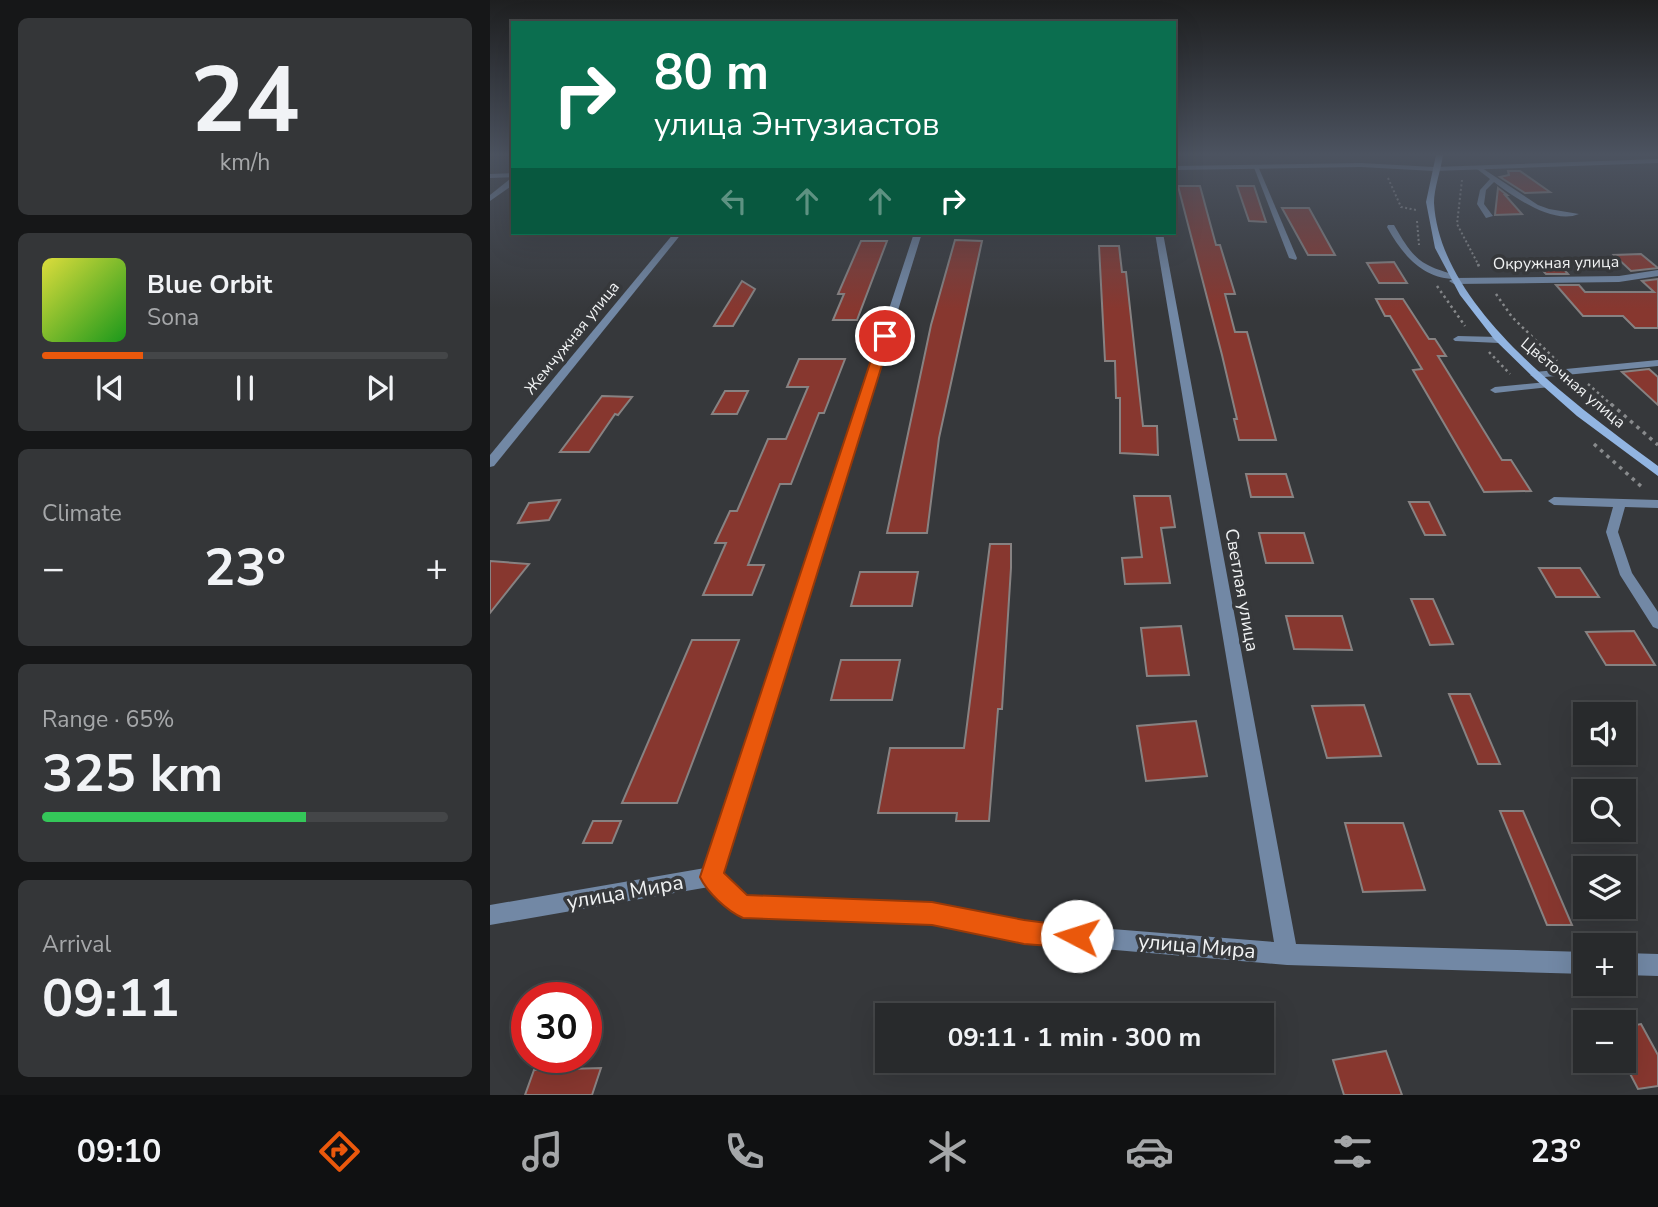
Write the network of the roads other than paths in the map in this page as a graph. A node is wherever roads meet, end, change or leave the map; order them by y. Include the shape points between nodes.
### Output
1 (1272, 206) edge
2 (1433, 206) edge
3 (1482, 206) edge
4 (1533, 206) edge
5 (1575, 214) dead end
6 (1489, 216) dead end
7 (1391, 227) dead end
8 (676, 235) edge
9 (917, 235) edge
10 (1159, 235) edge
11 (1293, 258) dead end
12 (1658, 273) edge
13 (1454, 279) junction
14 (1458, 339) dead end
15 (1499, 340) junction
16 (1658, 363) edge
17 (1535, 375) junction
18 (1547, 385) junction
19 (1495, 390) dead end
20 (490, 463) edge
21 (1658, 472) edge
22 (1554, 501) dead end
23 (1620, 503) junction
24 (1658, 504) edge
25 (1658, 623) edge
26 (712, 877) junction
27 (490, 915) edge
28 (1287, 954) junction
29 (1573, 963) edge
30 (1636, 964) edge
31 (1658, 965) edge

1 - 11 lane
2 - 13 main road, Цветочная улица via 1437,240
3 - 6 lane
4 - 5 lane via 1558,215
7 - 13 lane via 1408,259
8 - 20 street, Жемчужная улица
9 - 26 street
10 - 28 street, Светлая улица
12 - 13 street, Окружная улица via 1619,279
13 - 15 main road, Цветочная улица
14 - 15 lane
15 - 17 main road, Цветочная улица
16 - 17 lane
17 - 18 main road, Цветочная улица
18 - 19 lane
18 - 21 main road, Цветочная улица
22 - 23 lane
23 - 24 lane
23 - 25 lane via 1612,532 1622,564
26 - 27 street, улица Мира
26 - 28 street, улица Мира via 743,906 932,913 1024,932
28 - 29 street, улица Мира
30 - 31 street

